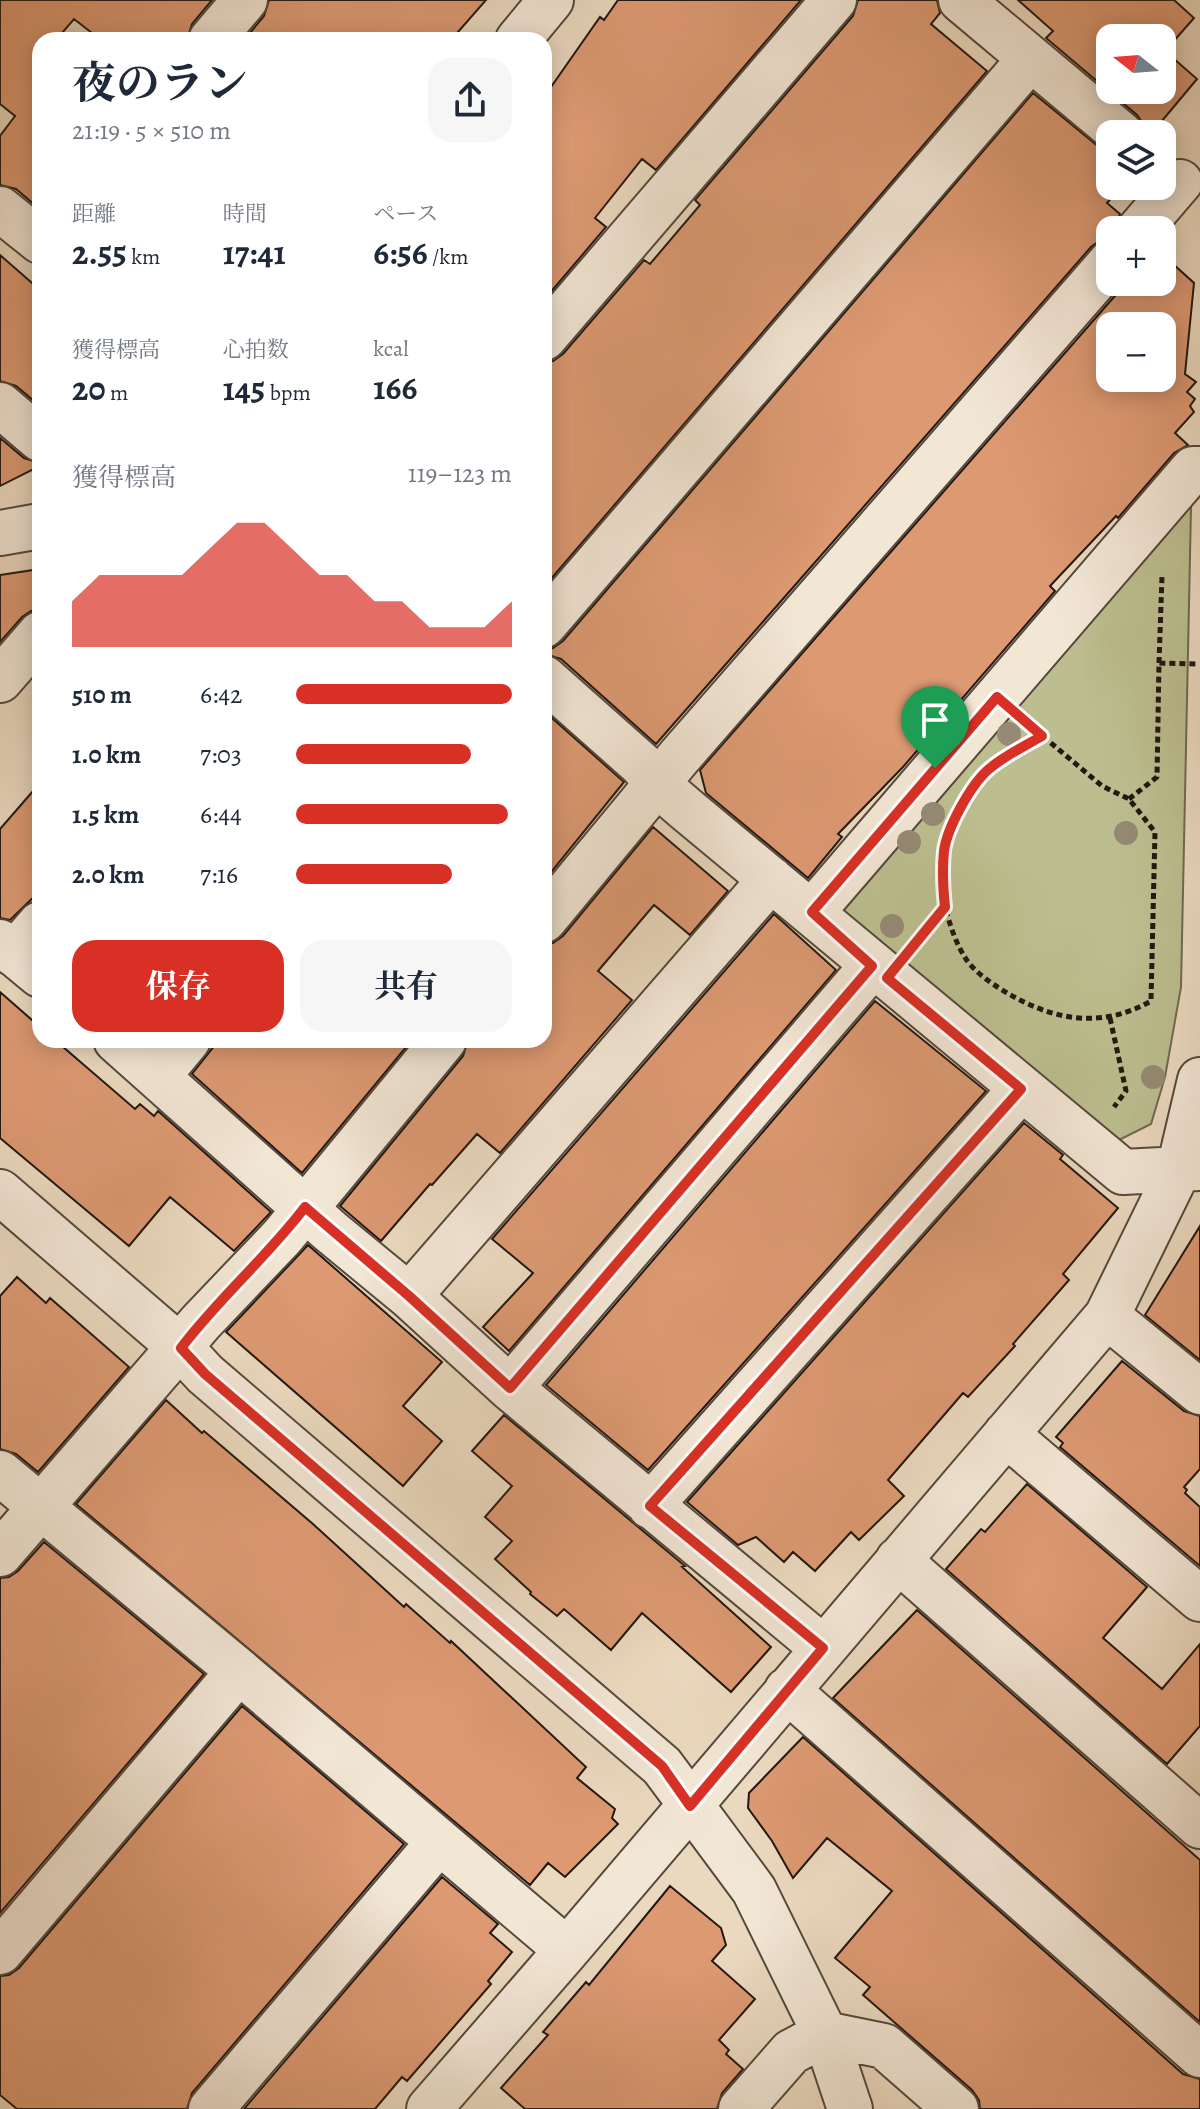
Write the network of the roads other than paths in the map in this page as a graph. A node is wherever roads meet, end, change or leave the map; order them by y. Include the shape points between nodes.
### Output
1 (245, 0) edge
2 (834, 0) edge
3 (961, 0) edge
4 (544, 2) edge
5 (218, 32) edge
6 (523, 32) edge
7 (1030, 59) junction
8 (1104, 120) edge
9 (1181, 177) edge
10 (0, 209) edge
11 (1150, 216) edge
12 (32, 235) edge
13 (1096, 279) edge
14 (552, 329) edge
15 (0, 405) edge
16 (32, 432) edge
17 (1200, 469) edge
18 (32, 527) edge
19 (0, 533) edge
20 (552, 616) edge
21 (32, 643) edge
22 (0, 680) edge
23 (552, 685) edge
24 (657, 784) junction
25 (771, 879) junction
26 (552, 910) edge
27 (812, 912) junction
28 (880, 972) junction
29 (125, 1048) edge
30 (181, 1048) edge
31 (437, 1048) edge
32 (158, 1076) junction
33 (1200, 1080) edge
34 (1021, 1089) junction
35 (1193, 1174) edge
36 (0, 1192) edge
37 (305, 1207) junction
38 (409, 1296) junction
39 (1107, 1316) junction
40 (181, 1348) junction
41 (510, 1388) junction
42 (1200, 1392) edge
43 (1006, 1434) junction
44 (0, 1473) edge
45 (650, 1506) junction
46 (41, 1507) junction
47 (0, 1554) edge
48 (898, 1560) junction
49 (1200, 1599) edge
50 (823, 1648) junction
51 (239, 1671) junction
52 (787, 1690) junction
53 (690, 1806) junction
54 (1200, 1826) edge
55 (439, 1842) junction
56 (567, 1950) junction
57 (0, 1952) edge
58 (825, 2034) junction
59 (1200, 2055) edge
60 (211, 2109) edge
61 (429, 2109) edge
62 (741, 2109) edge
63 (850, 2109) edge
64 (956, 2109) edge

1 - 5 street
2 - 14 street
3 - 7 street
4 - 6 street
7 - 8 street
7 - 20 street
9 - 11 street
10 - 12 street
13 - 24 street
15 - 16 street
17 - 27 street via 1193,469
18 - 19 street
21 - 22 street
23 - 24 street
24 - 25 street
24 - 26 street
25 - 27 street
25 - 38 street
27 - 28 street
28 - 34 street
28 - 41 street
29 - 32 street
30 - 32 street
31 - 37 street
32 - 37 street
33 - 35 street
34 - 35 street via 1123,1172
34 - 45 street
35 - 39 street
36 - 40 street
37 - 38 street
37 - 40 street
38 - 41 street
39 - 42 street
39 - 43 street
40 - 46 street
40 - 53 street via 662,1766
41 - 45 street
43 - 48 street
43 - 49 street
44 - 46 street
45 - 50 street
46 - 47 street
46 - 51 street
48 - 50 street
48 - 54 street
50 - 52 street
51 - 55 street
51 - 57 street
52 - 53 street
52 - 59 street
53 - 56 street
53 - 58 street via 754,1890
55 - 56 street
55 - 60 street
56 - 61 street
58 - 62 street via 791,2052
58 - 63 street
58 - 64 street via 884,2046

